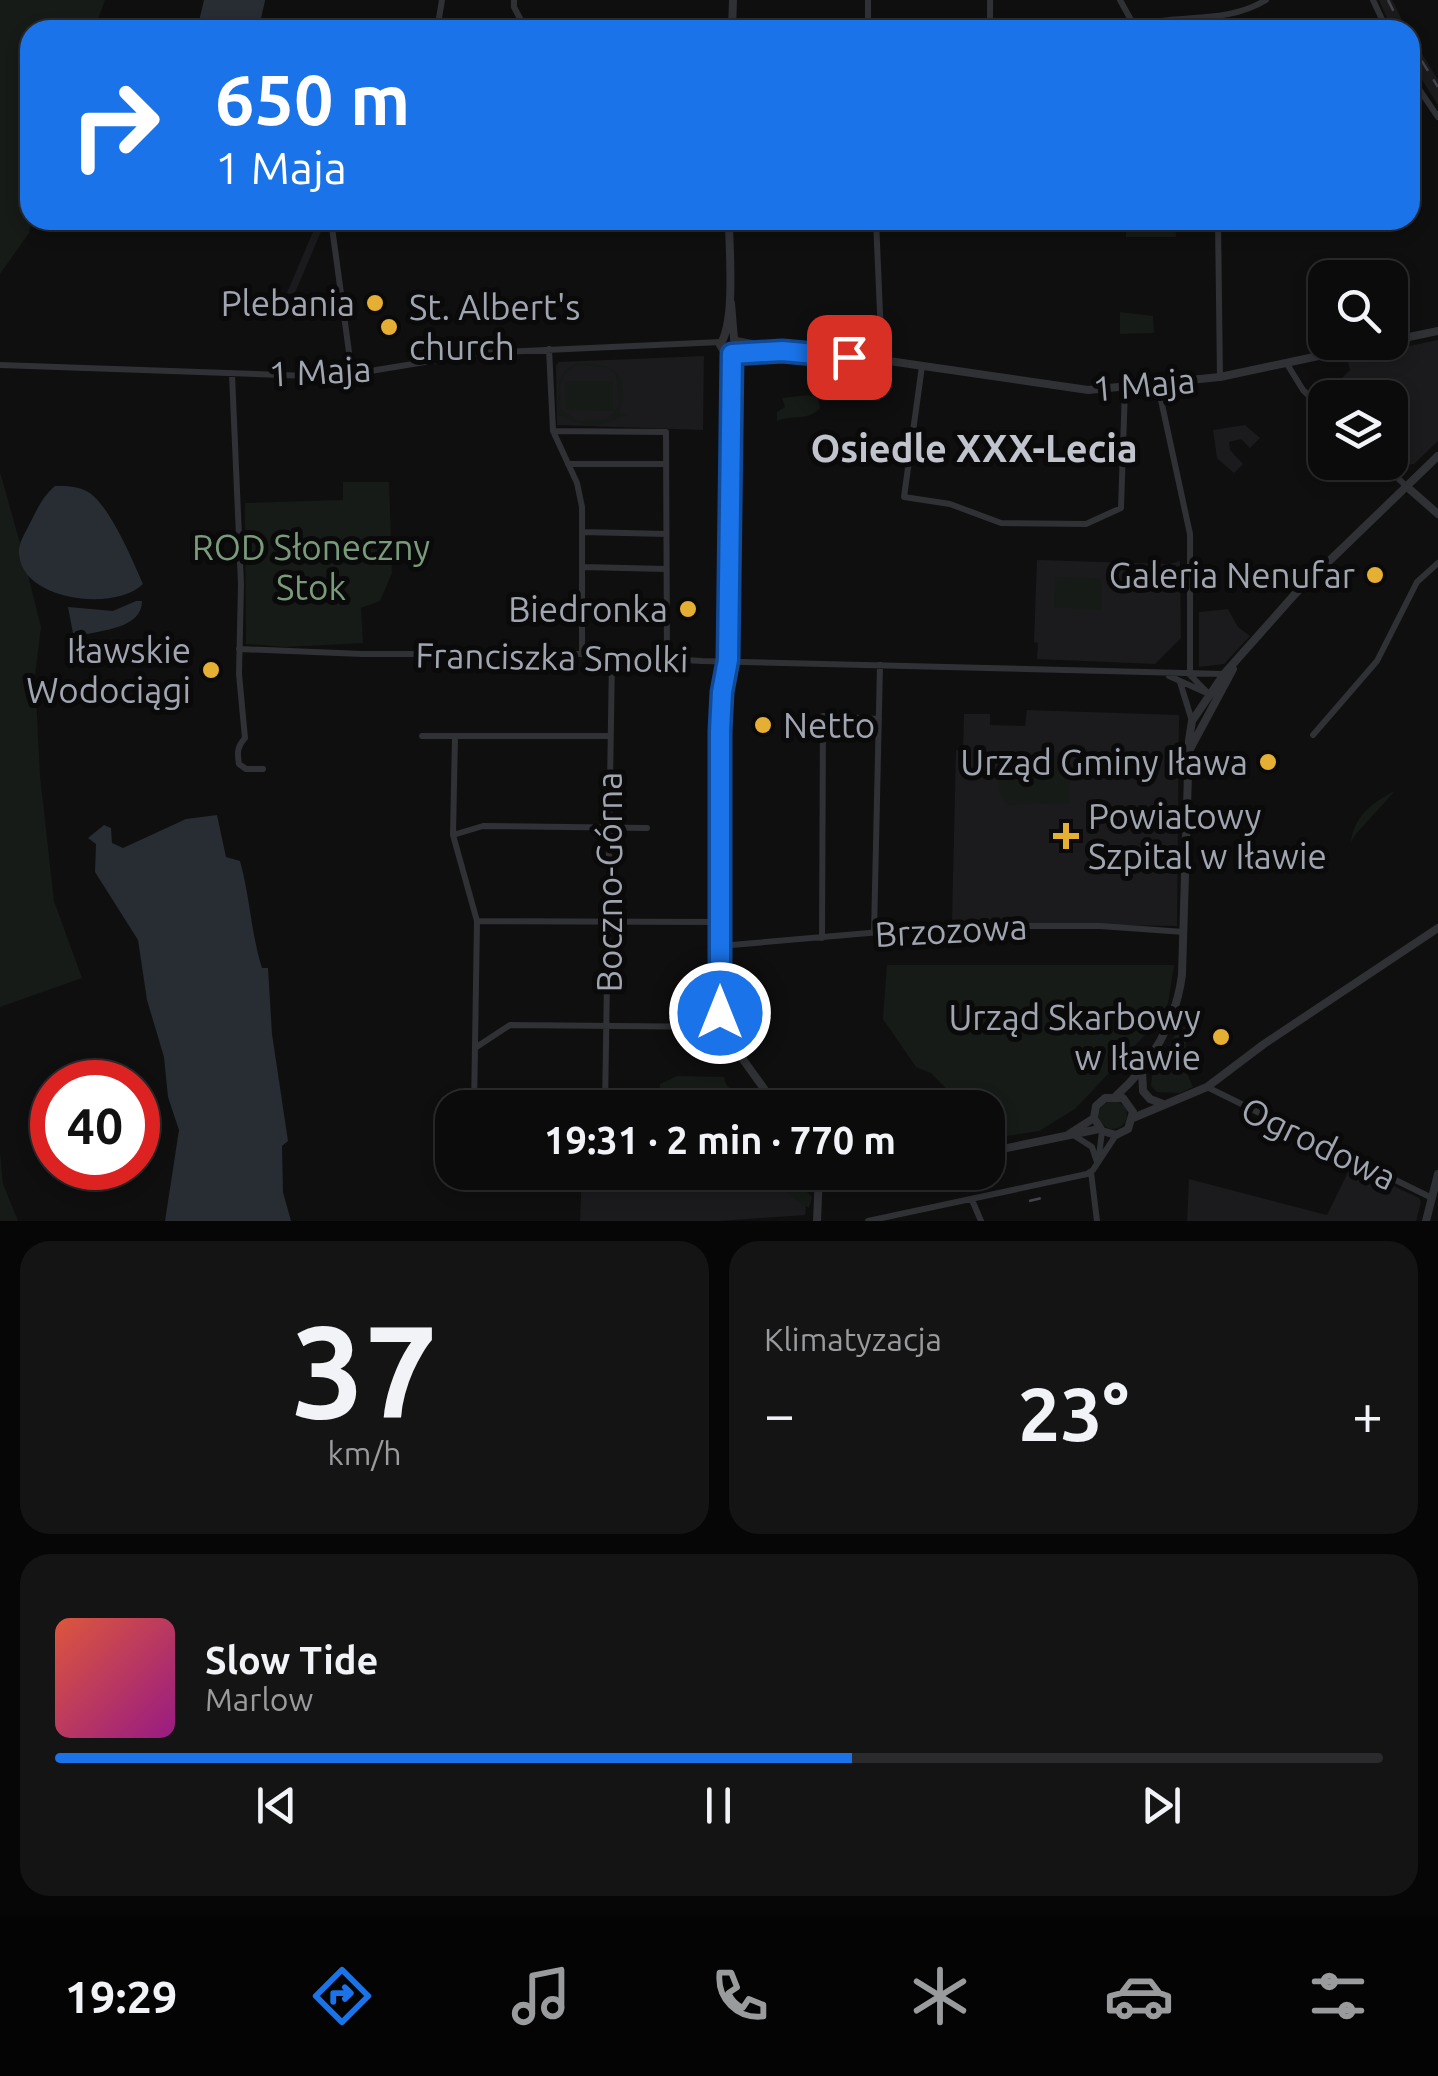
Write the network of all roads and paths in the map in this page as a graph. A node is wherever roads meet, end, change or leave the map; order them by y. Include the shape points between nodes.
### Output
1 (1266, 0) edge
2 (1176, 20) edge
3 (1420, 91) edge
4 (1438, 117) edge
5 (332, 230) edge
6 (729, 230) edge
7 (876, 230) edge
8 (1218, 230) edge
9 (1438, 331) edge
10 (1408, 337) edge
11 (729, 346) junction
12 (548, 349) junction
13 (1308, 359) edge
14 (882, 360) junction
15 (1286, 364) junction
16 (0, 365) edge
17 (922, 366) junction
18 (232, 374) junction
19 (352, 374) junction
20 (1220, 377) junction
21 (1158, 386) junction
22 (1126, 388) junction
23 (1308, 395) edge
24 (552, 431) junction
25 (1438, 456) edge
26 (568, 464) junction
27 (665, 464) junction
28 (1400, 480) edge
29 (1406, 486) junction
30 (1438, 514) edge
31 (583, 532) junction
32 (666, 534) junction
33 (1438, 563) edge
34 (583, 567) junction
35 (666, 569) junction
36 (239, 648) junction
37 (582, 654) junction
38 (612, 657) junction
39 (666, 660) junction
40 (728, 660) junction
41 (880, 665) junction
42 (1234, 665) junction
43 (1164, 674) junction
44 (1224, 674) junction
45 (1190, 675) junction
46 (1180, 681) junction
47 (1212, 697) junction
48 (880, 719) junction
49 (1192, 721) junction
50 (1313, 735) dead end
51 (422, 736) dead end
52 (455, 736) junction
53 (610, 736) junction
54 (1190, 749) junction
55 (263, 769) dead end
56 (609, 825) junction
57 (647, 828) dead end
58 (453, 835) junction
59 (477, 922) junction
60 (719, 922) junction
61 (609, 923) junction
62 (1438, 928) edge
63 (1184, 932) junction
64 (874, 933) junction
65 (822, 938) junction
66 (720, 946) junction
67 (608, 1025) junction
68 (723, 1027) junction
69 (474, 1048) junction
70 (1143, 1066) junction
71 (1207, 1086) junction
72 (762, 1087) junction
73 (474, 1090) edge
74 (606, 1090) edge
75 (764, 1090) edge
76 (766, 1090) edge
77 (1116, 1096) junction
78 (1164, 1104) junction
79 (1130, 1105) junction
80 (1094, 1118) junction
81 (1133, 1118) junction
82 (1101, 1130) junction
83 (1069, 1134) junction
84 (1116, 1135) junction
85 (1005, 1148) edge
86 (1097, 1162) junction
87 (1091, 1172) junction
88 (1438, 1174) edge
89 (819, 1190) edge
90 (1432, 1198) junction
91 (972, 1200) junction
92 (817, 1221) edge
93 (868, 1221) edge
94 (981, 1221) edge
95 (1097, 1221) edge
96 (1426, 1221) edge

1 - 2 street via 1236,15
3 - 4 street
5 - 19 street
6 - 11 street
7 - 14 street
8 - 20 street
9 - 10 street, 1 Maja
11 - 12 street, 1 Maja
11 - 14 street, 1 Maja
11 - 40 street
12 - 19 street, 1 Maja
12 - 24 street
13 - 15 street, 1 Maja
14 - 17 street, 1 Maja
15 - 20 street, 1 Maja
15 - 23 street
16 - 18 street, 1 Maja
17 - 22 street, 1 Maja via 1081,390
17 - 22 street via 904,497 950,504 1001,523 1086,524 1121,508
18 - 19 street, 1 Maja
18 - 36 street
20 - 21 street, 1 Maja
21 - 22 street, 1 Maja
21 - 45 street via 1190,534
24 - 26 street
24 - 27 street via 666,432
25 - 29 street
26 - 27 street
26 - 31 street via 580,495
27 - 32 street
28 - 29 street
29 - 30 street
29 - 42 street via 1295,594
31 - 32 street
31 - 34 street
32 - 35 street
33 - 50 street via 1416,582 1377,661
34 - 35 street
34 - 37 street
35 - 39 street
36 - 37 street, Franciszka Smolki
36 - 55 street via 245,738 239,764
37 - 38 street, Franciszka Smolki
38 - 39 street, Franciszka Smolki
38 - 53 street, Boczno-Górna
39 - 40 street, Franciszka Smolki
40 - 41 street, Franciszka Smolki
40 - 60 street via 721,712
41 - 43 street, Franciszka Smolki
41 - 48 street
42 - 44 street
42 - 47 street
43 - 45 street, Franciszka Smolki
43 - 46 street, Franciszka Smolki
44 - 45 street, Franciszka Smolki
44 - 47 street
45 - 47 street
46 - 47 street, Franciszka Smolki
46 - 49 street
47 - 49 street
47 - 54 street
48 - 64 street
48 - 65 street via 823,716
49 - 54 street
51 - 52 street
52 - 53 street
52 - 58 street
53 - 56 street, Boczno-Górna
54 - 63 street
56 - 57 street
56 - 58 street via 483,826
56 - 61 street, Boczno-Górna
58 - 59 street
59 - 61 street
59 - 69 street
60 - 61 street
60 - 66 street
61 - 67 street, Boczno-Górna
62 - 71 street
63 - 64 street, Brzozowa via 950,926
63 - 70 street via 1178,1000
64 - 65 street, Brzozowa
65 - 66 street, Brzozowa
66 - 68 street
67 - 68 street
67 - 69 street via 510,1024
67 - 74 street, Boczno-Górna
68 - 72 street
69 - 73 street
70 - 77 street
70 - 78 street via 1143,1091
70 - 79 street
71 - 78 street
71 - 90 street, Ogrodowa
72 - 75 street
72 - 76 street
77 - 79 street
77 - 80 street via 1100,1101
78 - 79 street
78 - 81 street
79 - 81 street
80 - 82 street
80 - 83 street
81 - 84 street
82 - 83 street
82 - 84 street
82 - 86 street
83 - 85 street
83 - 86 street via 1089,1144
84 - 86 street
86 - 87 street
87 - 91 street
87 - 95 street
88 - 90 street
89 - 92 street
90 - 96 street
91 - 93 street
91 - 94 street

